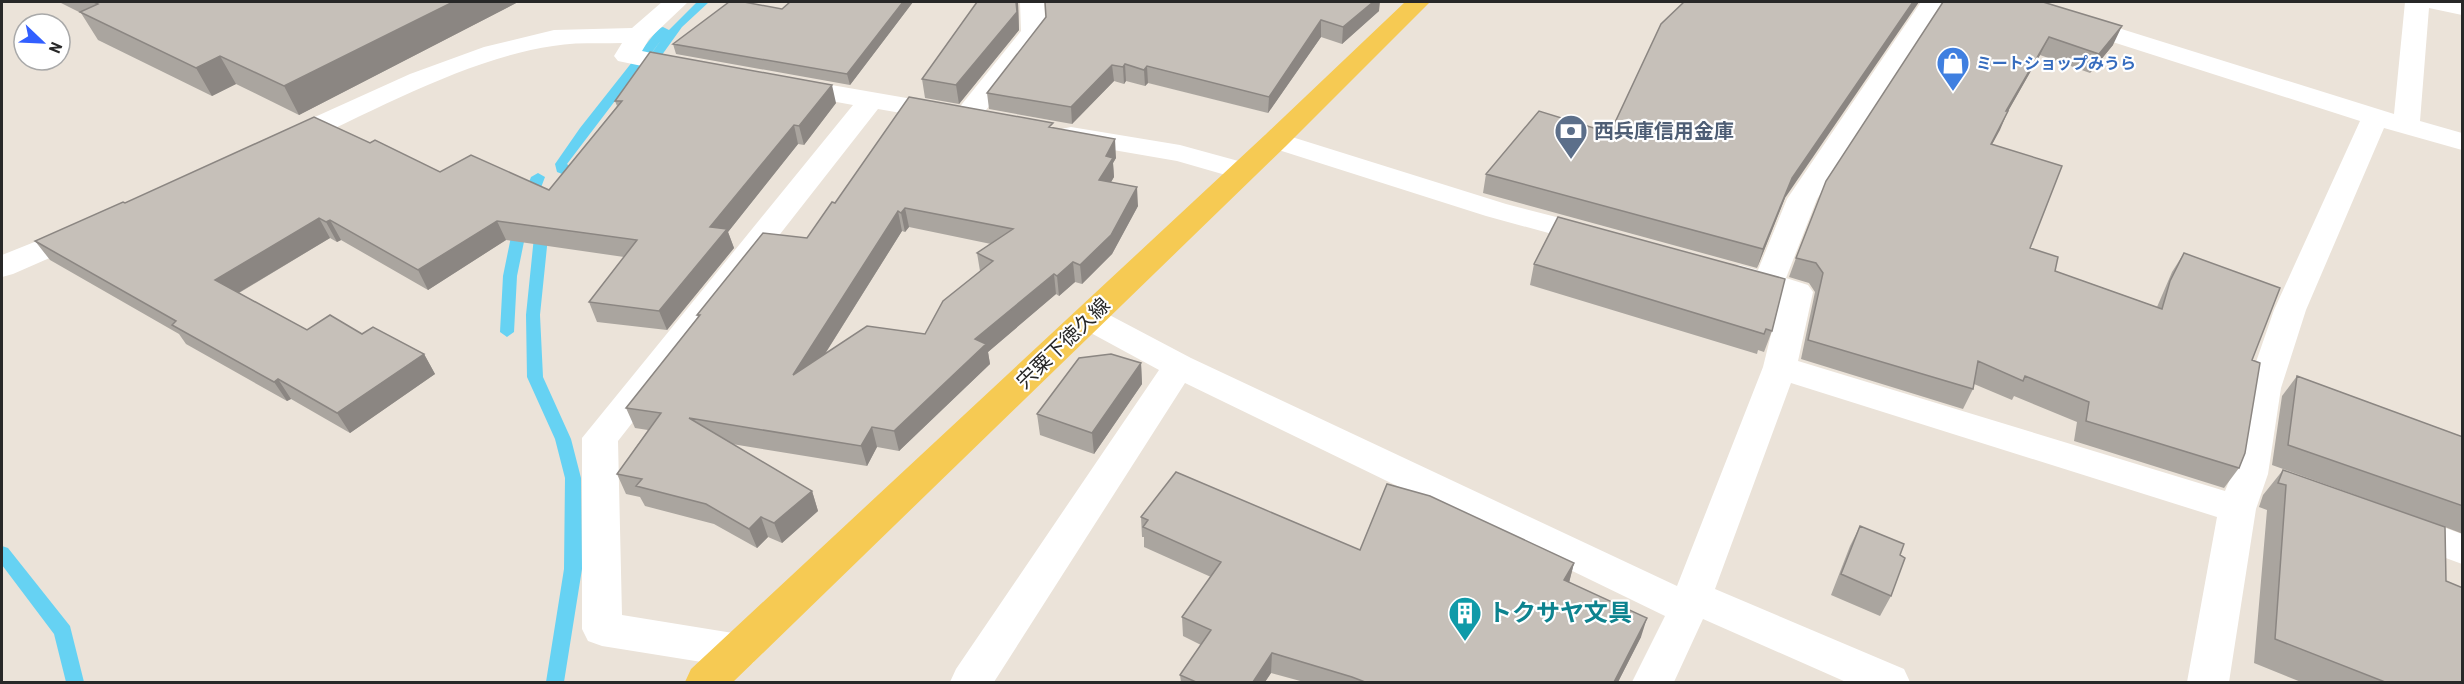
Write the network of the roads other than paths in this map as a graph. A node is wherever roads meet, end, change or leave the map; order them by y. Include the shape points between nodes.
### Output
1 (676, 2) edge
2 (1032, 2) edge
3 (1418, 2) edge
4 (1933, 2) edge
5 (2013, 2) edge
6 (2417, 2) edge
7 (2435, 2) edge
8 (2463, 8) edge
9 (639, 35) junction
10 (720, 73) edge
11 (766, 81) edge
12 (871, 100) junction
13 (2391, 122) junction
14 (1046, 131) edge
15 (1276, 140) junction
16 (2463, 142) edge
17 (258, 153) edge
18 (1242, 171) junction
19 (107, 221) edge
20 (1621, 244) edge
21 (2, 267) edge
22 (1712, 268) edge
23 (1769, 283) junction
24 (1089, 318) junction
25 (1179, 366) junction
26 (1780, 367) junction
27 (2237, 508) junction
28 (2373, 517) edge
29 (2463, 549) edge
30 (1690, 603) junction
31 (739, 651) junction
32 (706, 682) edge
33 (971, 682) edge
34 (1653, 682) edge
35 (1889, 682) edge
36 (2208, 682) edge

1 - 9 street
2 - 12 street via 1034,32 977,119
3 - 15 main road, 宍粟下徳久線
4 - 23 street via 1802,199
5 - 13 street
6 - 13 street
7 - 8 street
9 - 10 street via 627,56
9 - 17 street via 554,38 493,52
11 - 12 street
12 - 31 street via 600,438 603,629
13 - 16 street
13 - 27 street via 2290,310 2264,388 2267,480
14 - 18 street via 1180,153
15 - 18 main road, 宍粟下徳久線
15 - 20 street via 1496,210
18 - 24 main road, 宍粟下徳久線
19 - 21 street
22 - 23 street
23 - 26 street via 1797,292
24 - 25 street
24 - 31 main road, 宍粟下徳久線
25 - 30 street
25 - 33 street
26 - 27 street
26 - 30 street
27 - 36 street
28 - 29 street
30 - 34 street
30 - 35 street
31 - 32 main road, 宍粟下徳久線

